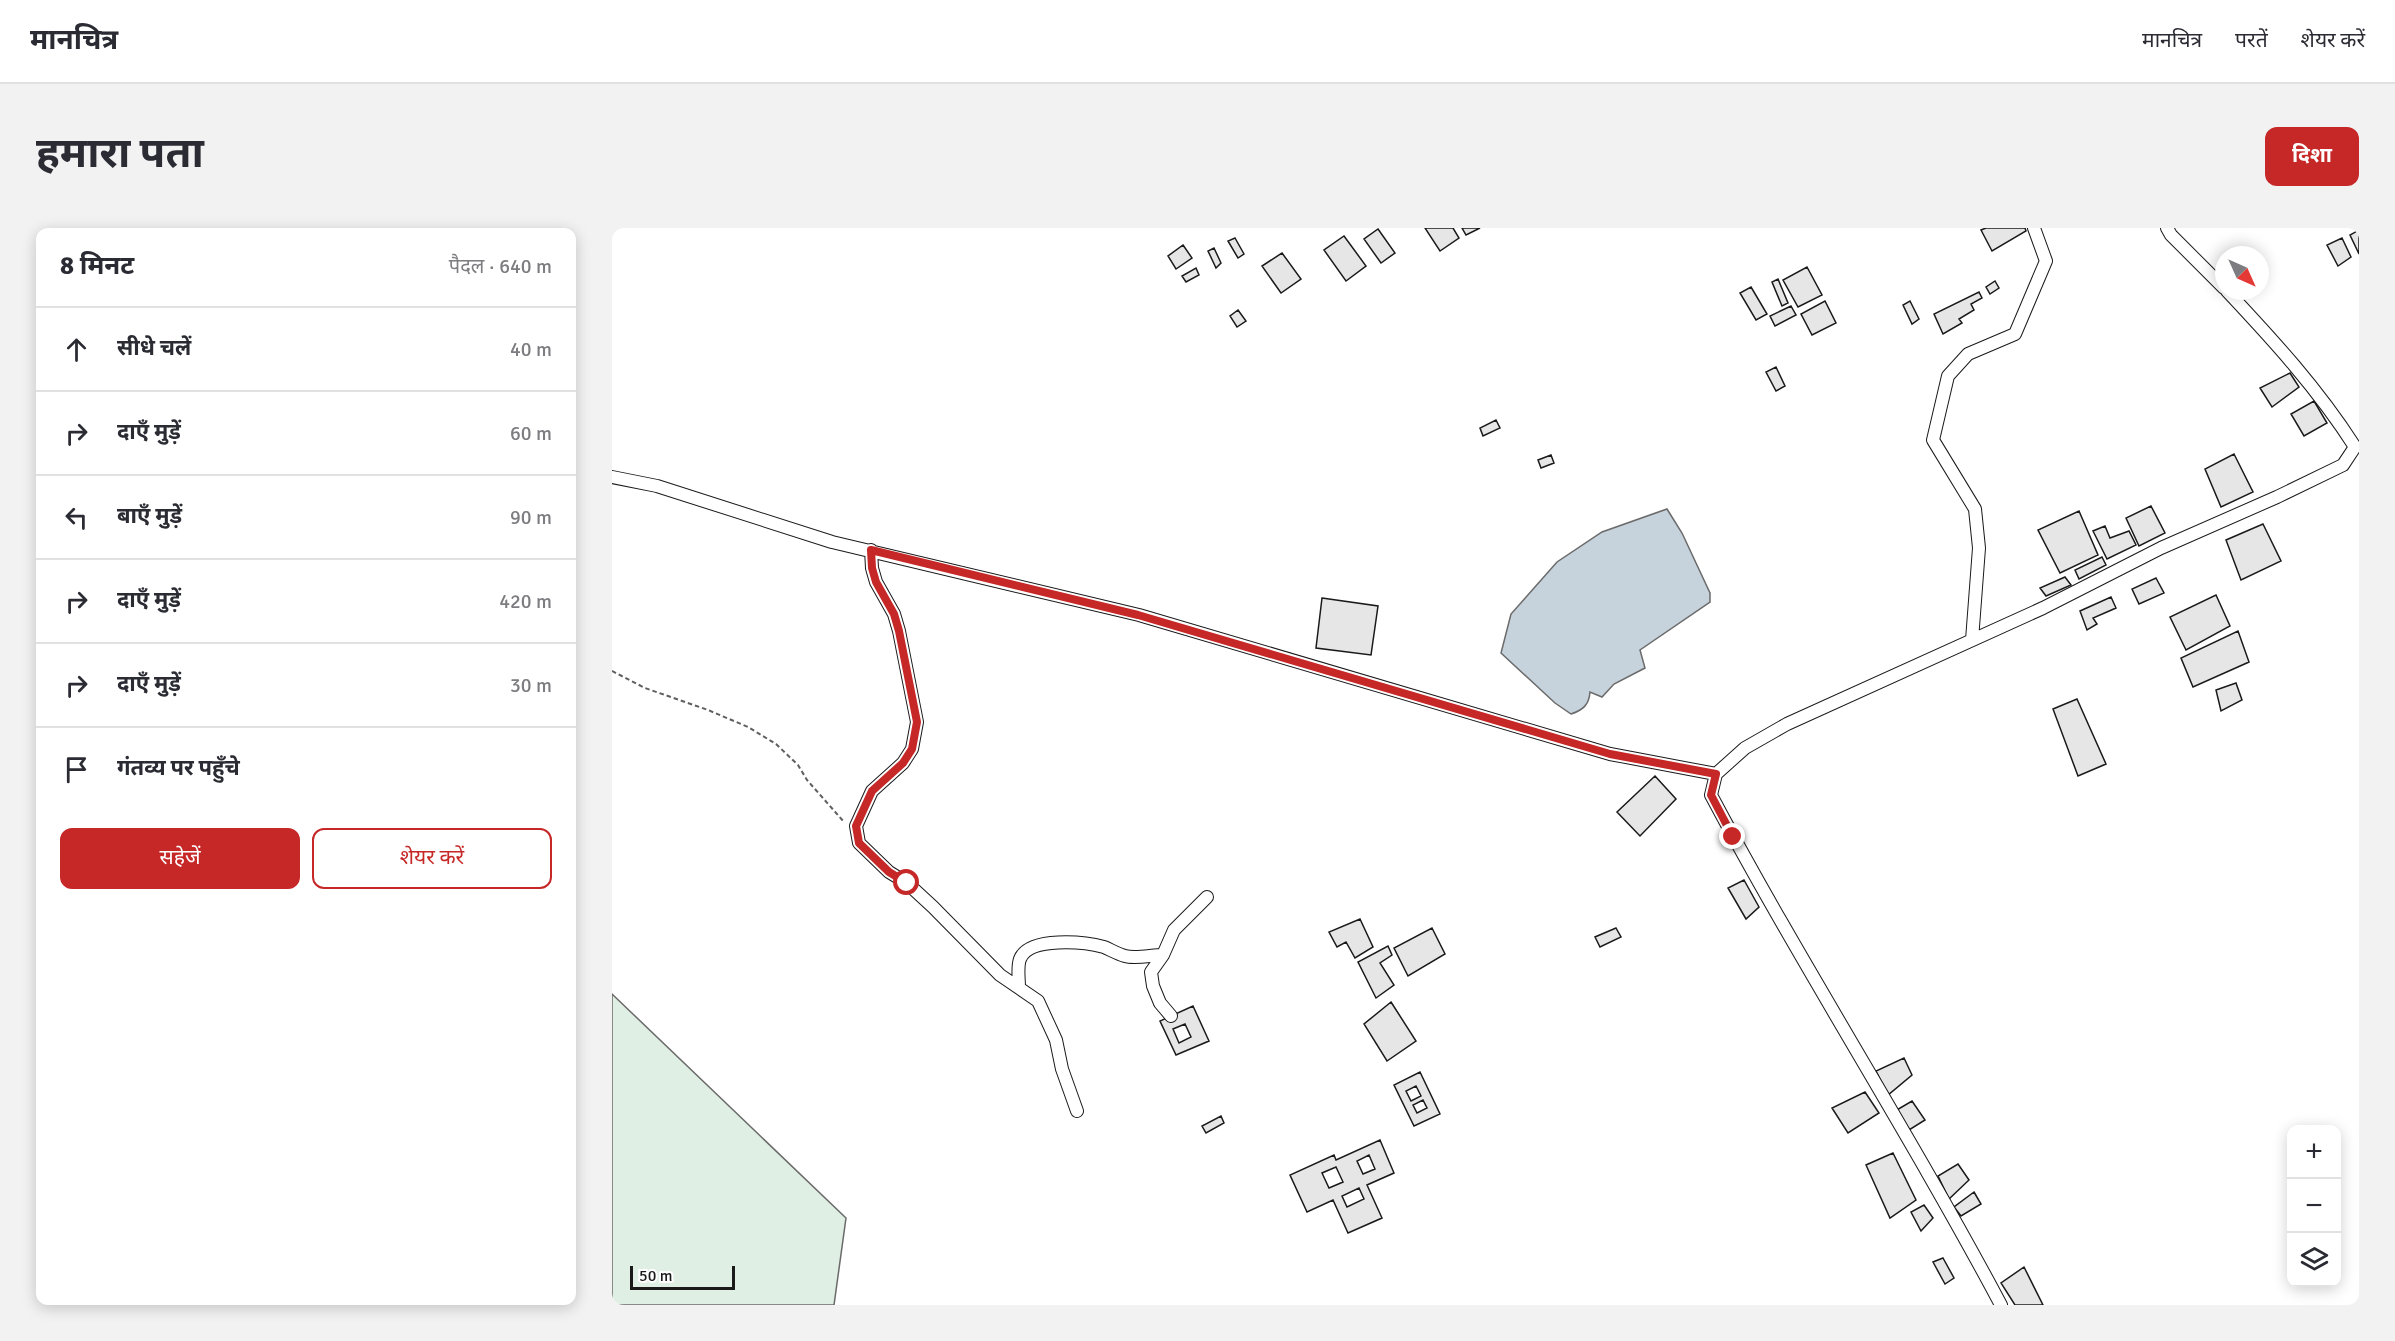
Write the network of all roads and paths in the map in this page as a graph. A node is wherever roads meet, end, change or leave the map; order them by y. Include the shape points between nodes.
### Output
1 (2034, 228) edge
2 (2167, 228) edge
3 (2215, 280) edge
4 (2234, 300) edge
5 (2357, 449) edge
6 (612, 477) edge
7 (871, 550) junction
8 (1972, 640) junction
9 (612, 671) edge
10 (1716, 774) junction
11 (858, 833) junction
12 (1207, 897) dead end
13 (1163, 955) junction
14 (1019, 987) junction
15 (1171, 1016) dead end
16 (1077, 1111) dead end
17 (2001, 1305) edge

1 - 8 street via 2046,261 2015,334 1968,354 1948,376 1933,440 1974,509 1979,548
2 - 3 street
4 - 5 street via 2279,347
5 - 8 street via 2343,465
6 - 7 street via 657,486 832,542
7 - 10 street via 1138,615 1610,754
7 - 11 street via 876,582 899,631 917,722 912,749 903,763 872,791 856,826
8 - 10 street via 1787,724 1745,748
9 - 11 path via 645,688 748,727 776,744 845,824
10 - 17 street via 1711,795 1733,837
11 - 14 street via 859,843 889,872 907,883 1000,975
12 - 13 street via 1174,930
13 - 14 street via 1126,957 1084,944 1038,946 1027,949 1020,959
13 - 15 street via 1151,972 1160,1003
14 - 16 street via 1038,1000 1050,1022

